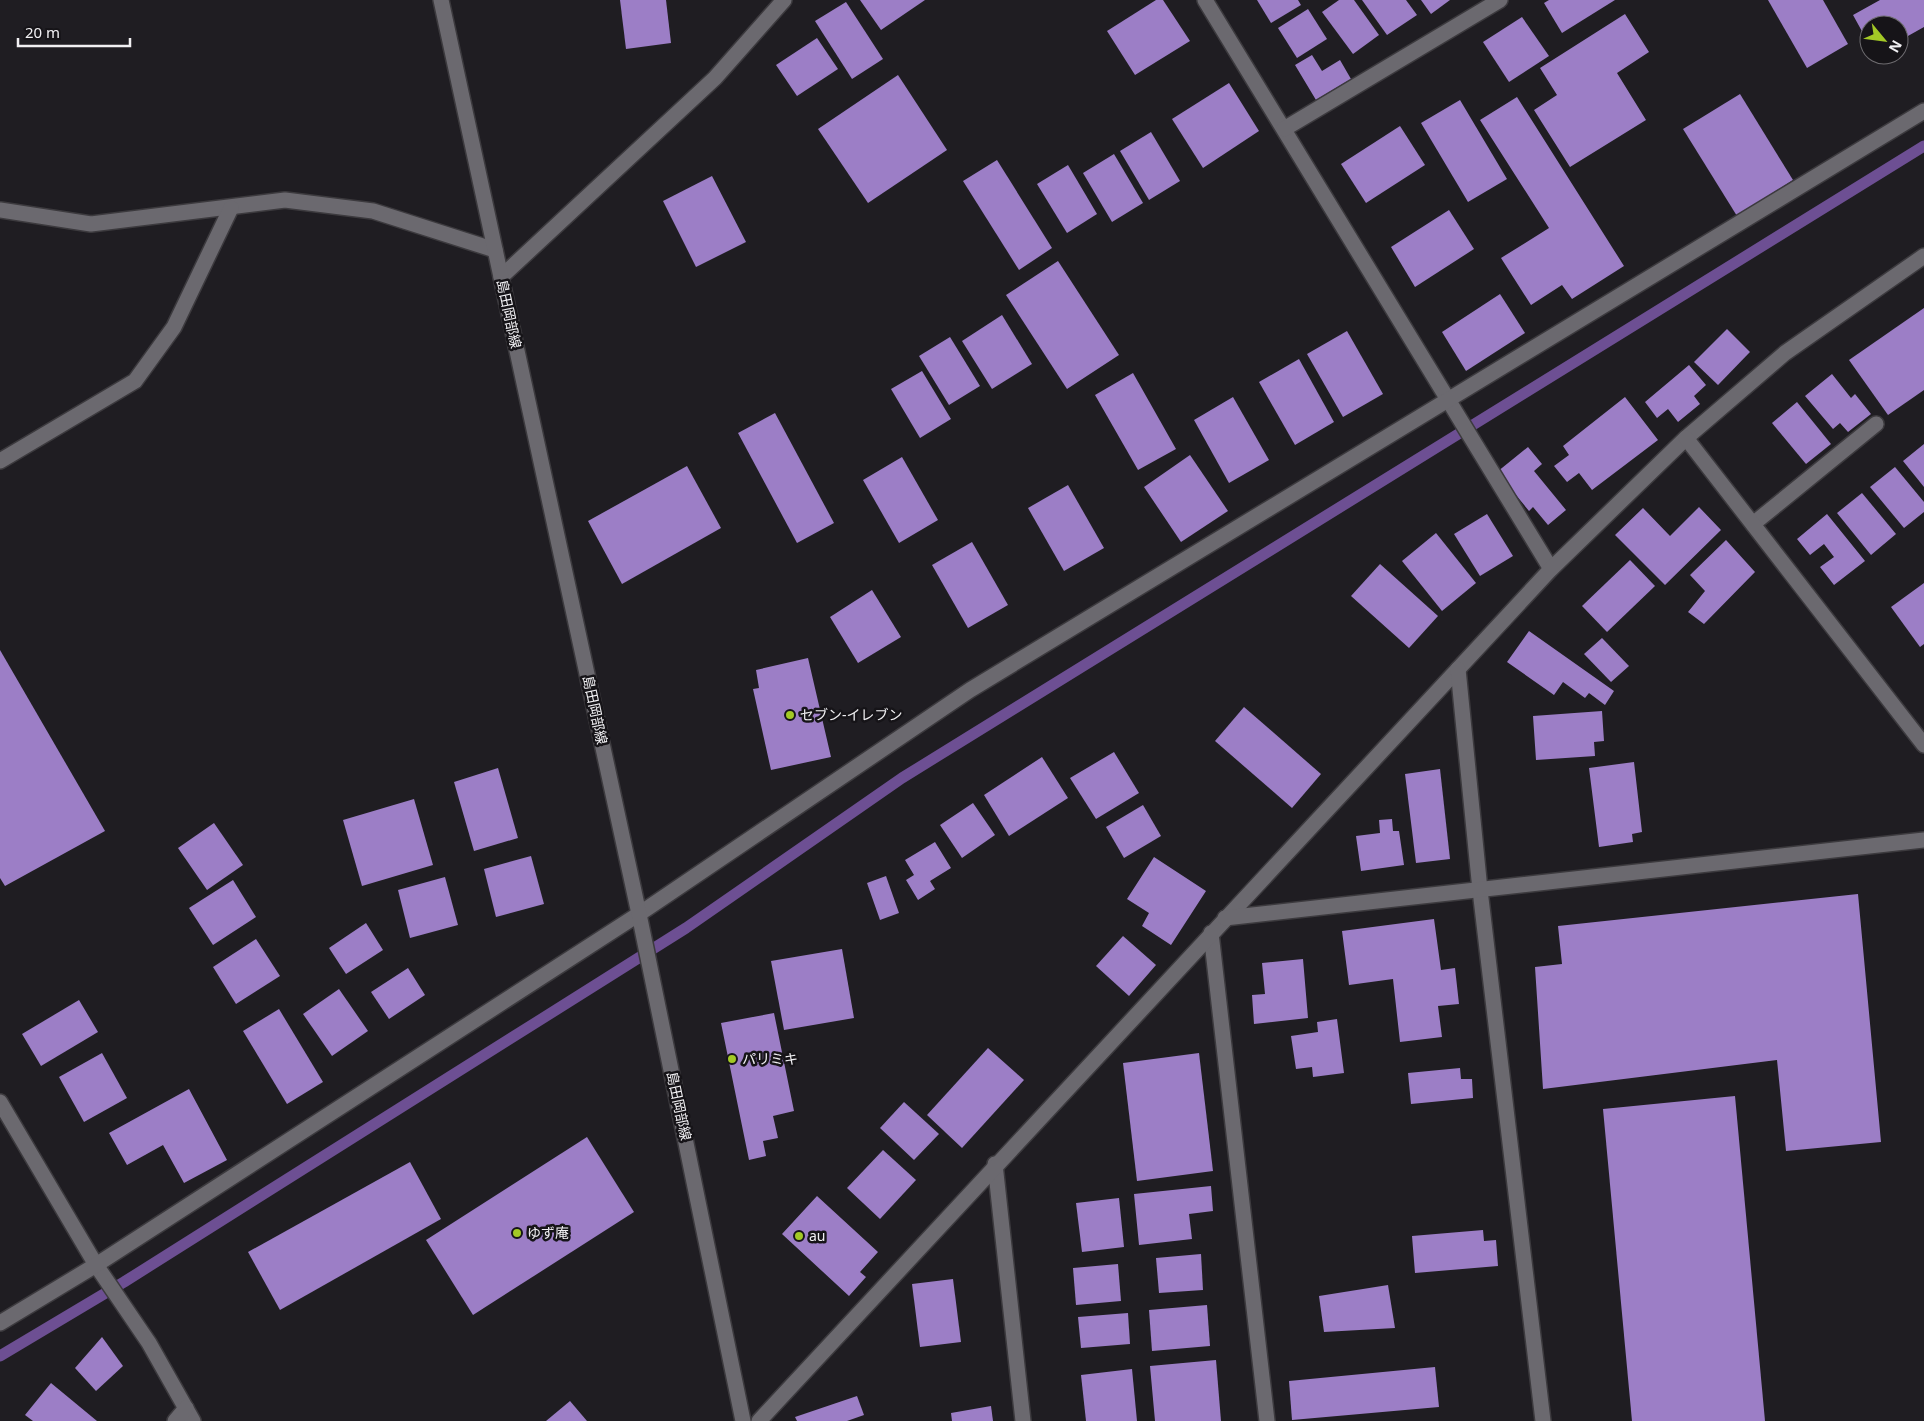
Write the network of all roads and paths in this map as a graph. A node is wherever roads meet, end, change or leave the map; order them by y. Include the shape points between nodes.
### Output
1 (441, 0) edge
2 (784, 0) edge
3 (1205, 0) edge
4 (1500, 0) edge
5 (1924, 111) edge
6 (1284, 129) junction
7 (232, 208) junction
8 (0, 210) edge
9 (495, 250) junction
10 (1924, 256) edge
11 (501, 277) junction
12 (1449, 400) junction
13 (1876, 424) dead end
14 (1686, 438) junction
15 (0, 461) edge
16 (1753, 524) junction
17 (1551, 569) junction
18 (1458, 669) junction
19 (1924, 745) edge
20 (1924, 840) edge
21 (1480, 890) junction
22 (639, 914) junction
23 (1225, 918) junction
24 (1211, 933) junction
25 (0, 1102) edge
26 (995, 1164) junction
27 (96, 1265) junction
28 (0, 1323) edge
29 (190, 1415) edge
30 (175, 1421) edge
31 (744, 1421) edge
32 (758, 1421) edge
33 (1023, 1421) edge
34 (1267, 1421) edge
35 (1543, 1421) edge

1 - 9 street, 島田岡部線
2 - 11 street via 715,78
3 - 6 street
4 - 6 street
5 - 12 street
6 - 12 street
7 - 8 street via 91,224
7 - 9 street via 285,200 373,210
7 - 15 street via 174,327 135,381
9 - 11 street, 島田岡部線
10 - 14 street via 1785,353
11 - 22 street, 島田岡部線
12 - 17 street
12 - 22 street via 970,690
13 - 16 street
14 - 16 street
14 - 17 street
16 - 19 street
17 - 18 street
18 - 21 street
18 - 23 street
20 - 21 street
21 - 23 street
21 - 35 street
22 - 27 street
22 - 31 street, 島田岡部線
23 - 24 street
24 - 26 street
24 - 34 street
25 - 27 street
26 - 32 street
26 - 33 street
27 - 28 street
27 - 29 street via 149,1343
29 - 30 street

